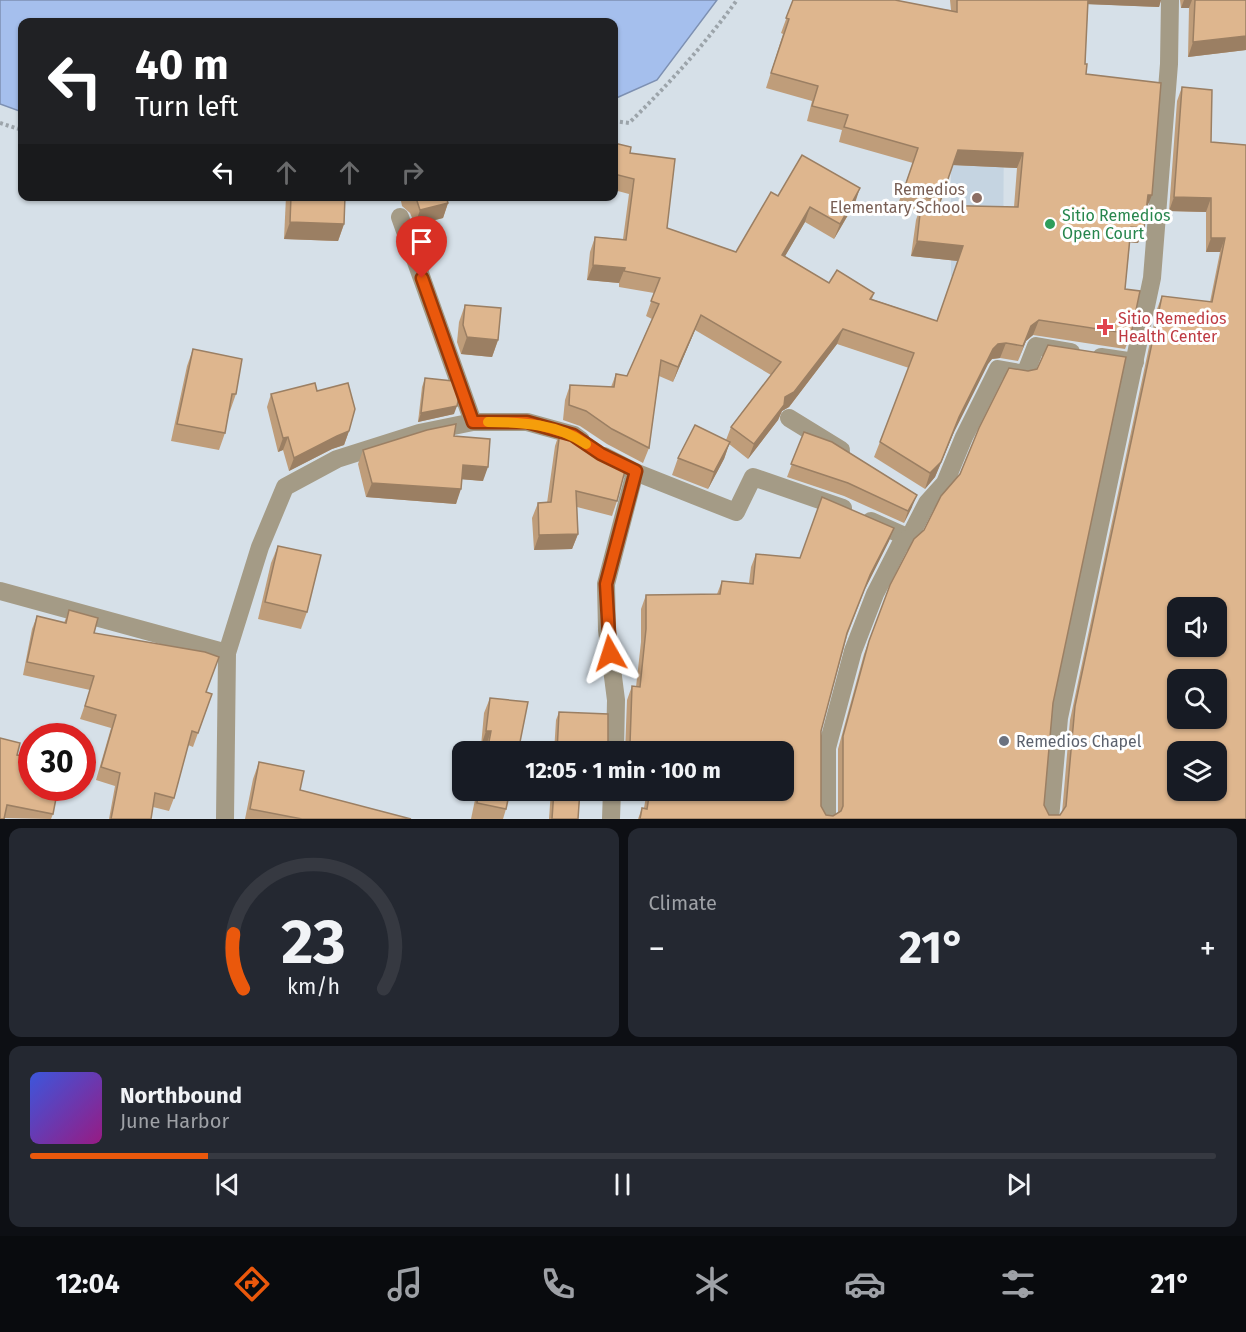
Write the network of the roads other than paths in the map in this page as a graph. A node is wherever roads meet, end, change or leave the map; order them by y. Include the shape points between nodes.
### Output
1 (1170, 0) edge
2 (400, 217) dead end
3 (1135, 362) junction
4 (789, 418) dead end
5 (473, 422) junction
6 (858, 461) edge
7 (636, 471) junction
8 (908, 491) edge
9 (927, 503) junction
10 (909, 538) junction
11 (0, 591) edge
12 (227, 653) junction
13 (615, 741) edge
14 (611, 801) edge
15 (225, 819) edge
16 (610, 819) edge
17 (827, 819) edge
18 (1050, 819) edge

1 - 3 street via 1169,64 1152,278
2 - 5 street
3 - 9 street via 1036,346 1025,374 998,369 945,483
3 - 18 street via 1059,718
4 - 6 street
5 - 7 street via 527,422 573,435
5 - 12 street via 419,432 337,459 285,488 260,547
7 - 10 street via 736,512 753,477 839,506
7 - 13 street via 606,584 616,700
8 - 9 street
9 - 10 street
10 - 17 street via 900,545 875,594 852,651 827,748
11 - 12 street
12 - 15 street
14 - 16 street

